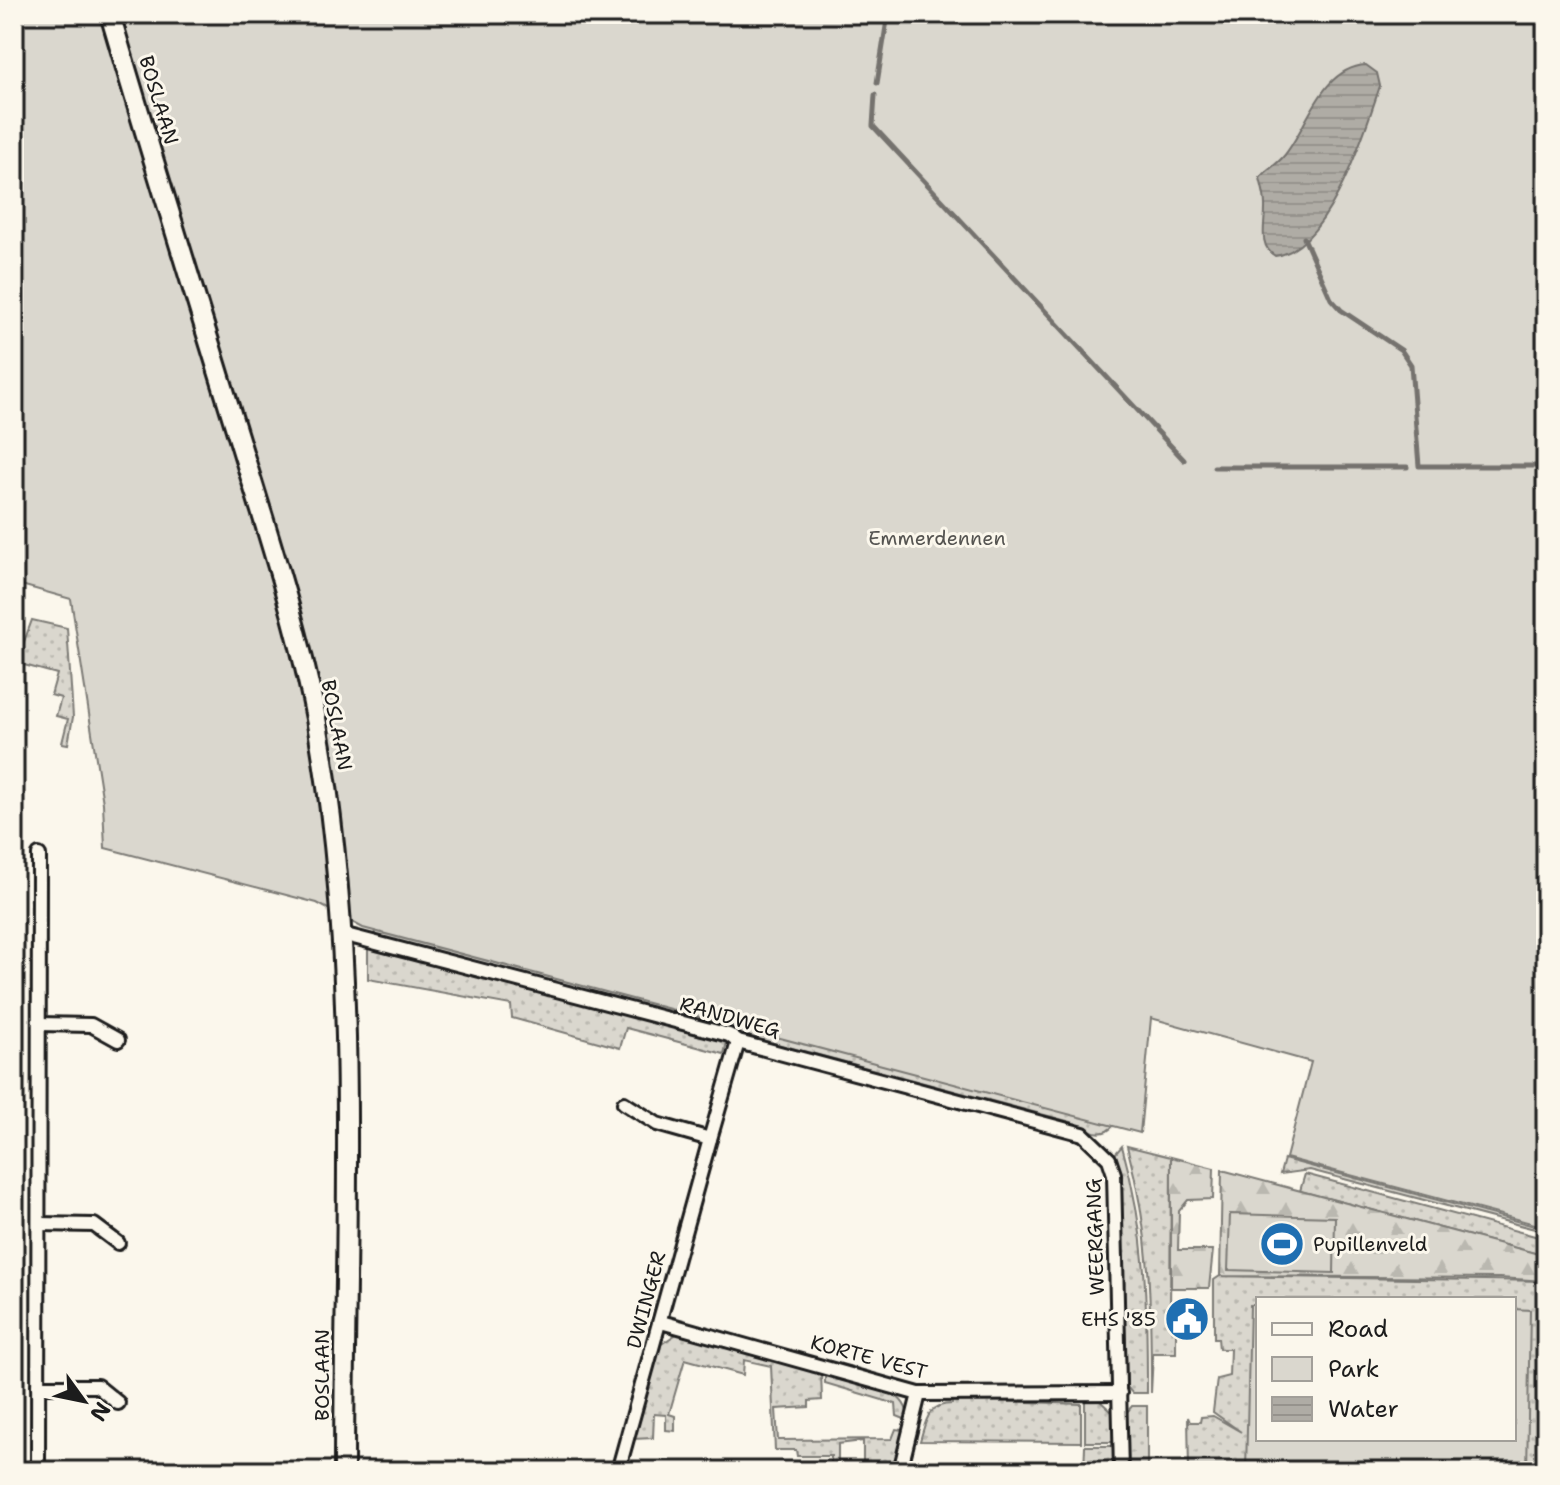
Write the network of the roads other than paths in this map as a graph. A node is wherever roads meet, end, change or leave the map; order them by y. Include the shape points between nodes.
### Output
1 (110, 14) edge
2 (39, 855) dead end
3 (342, 934) junction
4 (39, 1024) junction
5 (118, 1040) dead end
6 (738, 1042) junction
7 (624, 1103) dead end
8 (710, 1139) junction
9 (1100, 1149) joint
10 (39, 1224) junction
11 (118, 1243) dead end
12 (661, 1322) junction
13 (38, 1386) junction
14 (1120, 1393) junction
15 (919, 1394) junction
16 (118, 1403) dead end
17 (38, 1471) edge
18 (344, 1471) edge
19 (618, 1471) edge
20 (900, 1471) edge
21 (1121, 1471) edge

1 - 3 main road, BOSLAAN via 295,633 320,744
2 - 4 street
3 - 6 street, RANDWEG via 729,1035
3 - 18 main road, BOSLAAN
4 - 5 street via 91,1025
4 - 10 street
6 - 8 street, DWINGER
6 - 9 street, RANDWEG via 1073,1130
7 - 8 street via 657,1124
8 - 12 street, DWINGER
9 - 14 street, WEERGANG via 1114,1174
10 - 11 street via 94,1225
10 - 13 street
12 - 15 street, KORTE VEST
12 - 19 street, DWINGER
13 - 16 street via 97,1386
13 - 17 street
14 - 15 street, KORTE VEST
14 - 21 street, WEERGANG
15 - 20 street

